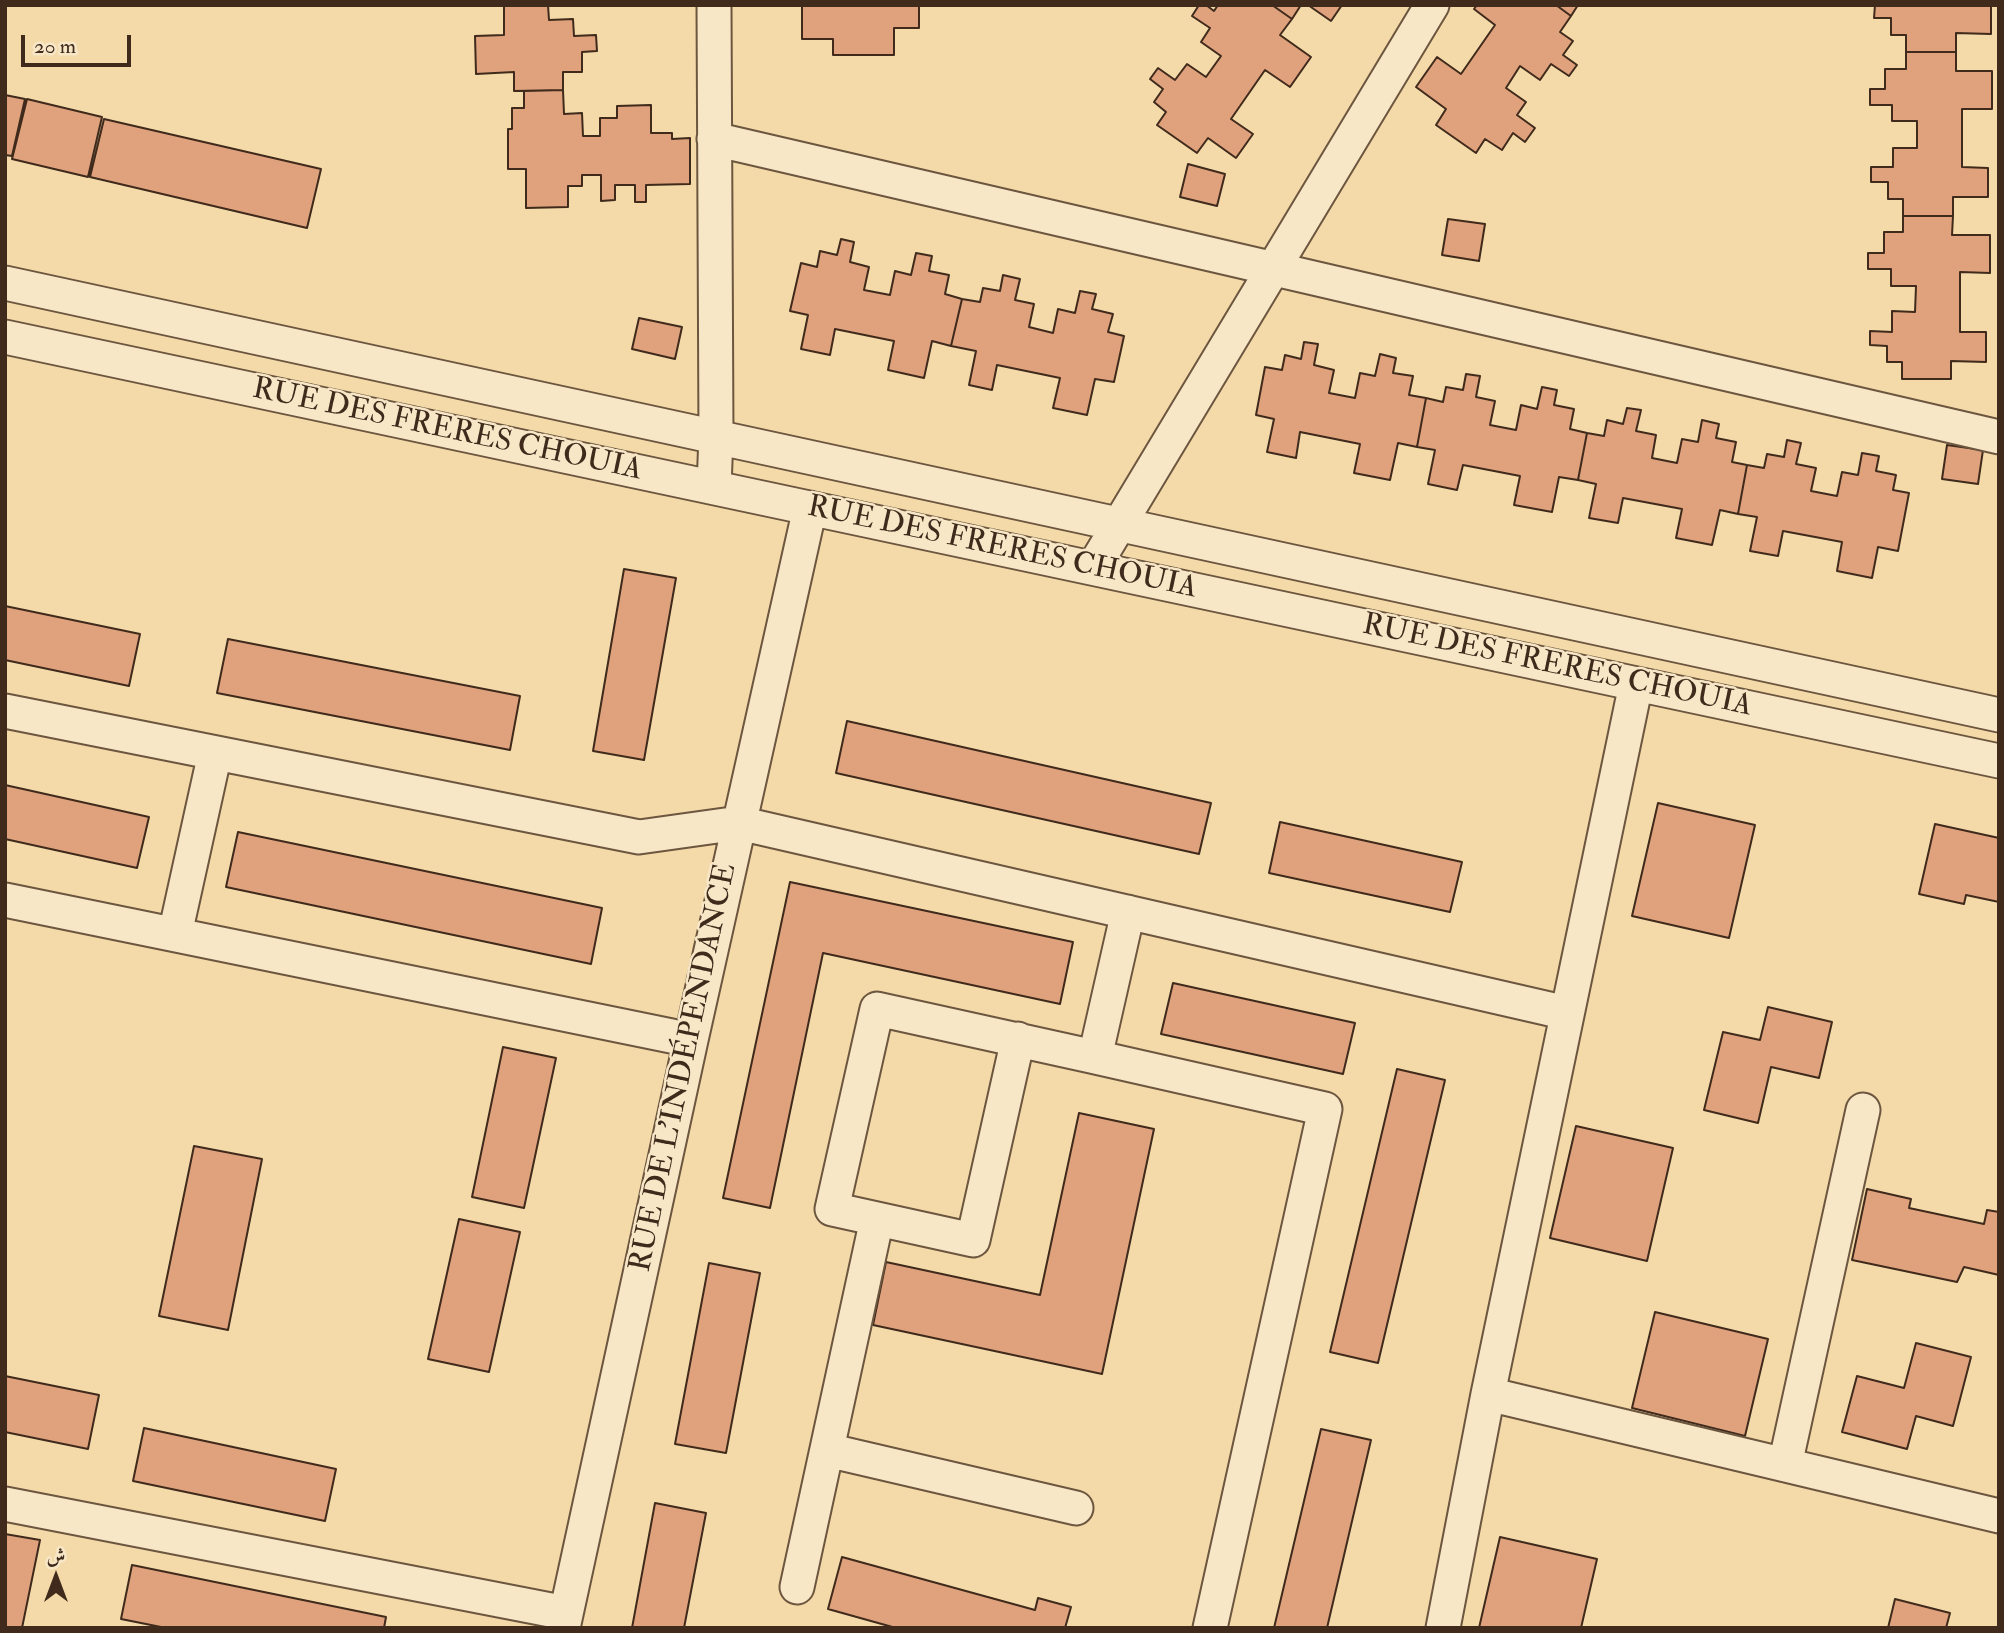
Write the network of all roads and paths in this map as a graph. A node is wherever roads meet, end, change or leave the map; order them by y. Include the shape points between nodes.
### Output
1 (714, 5) edge
2 (1432, 5) edge
3 (714, 139) junction
4 (1272, 270) junction
5 (5, 283) edge
6 (5, 337) edge
7 (716, 436) junction
8 (1999, 437) edge
9 (714, 487) junction
10 (810, 508) junction
11 (1119, 524) junction
12 (1093, 568) junction
13 (1636, 684) junction
14 (5, 711) edge
15 (1999, 715) edge
16 (215, 752) junction
17 (1999, 761) edge
18 (739, 823) junction
19 (5, 900) edge
20 (1128, 912) junction
21 (175, 934) junction
22 (1567, 1013) junction
23 (1017, 1039) junction
24 (691, 1040) junction
25 (1095, 1057) junction
26 (1863, 1110) dead end
27 (877, 1219) junction
28 (1488, 1394) junction
29 (827, 1450) junction
30 (1785, 1465) junction
31 (5, 1504) edge
32 (1076, 1508) dead end
33 (1999, 1516) edge
34 (797, 1587) dead end
35 (564, 1620) edge
36 (1210, 1628) edge
37 (1443, 1628) edge

1 - 3 street
2 - 4 street
3 - 4 street
3 - 7 street
4 - 8 street
4 - 11 street
5 - 7 street
6 - 9 street, RUE DES FRERES CHOUIA
7 - 9 street
7 - 11 street
9 - 10 street, RUE DES FRERES CHOUIA
10 - 12 street, RUE DES FRERES CHOUIA
10 - 18 street, RUE DE L'INDÉPENDANCE
11 - 12 street
11 - 15 street
12 - 13 street, RUE DES FRERES CHOUIA
13 - 17 street, RUE DES FRERES CHOUIA
13 - 22 street
14 - 16 street
16 - 18 street via 639,837
16 - 21 street
18 - 20 street
18 - 24 street, RUE DE L'INDÉPENDANCE
19 - 21 street
20 - 22 street
20 - 25 street
21 - 24 street
22 - 28 street
23 - 25 street
23 - 27 street via 973,1240
23 - 27 street via 877,1009 832,1209
24 - 35 street, RUE DE L'INDÉPENDANCE
25 - 36 street via 1325,1109
26 - 30 street
27 - 29 street
28 - 30 street
28 - 37 street
29 - 32 street
29 - 34 street
30 - 33 street
31 - 35 street

